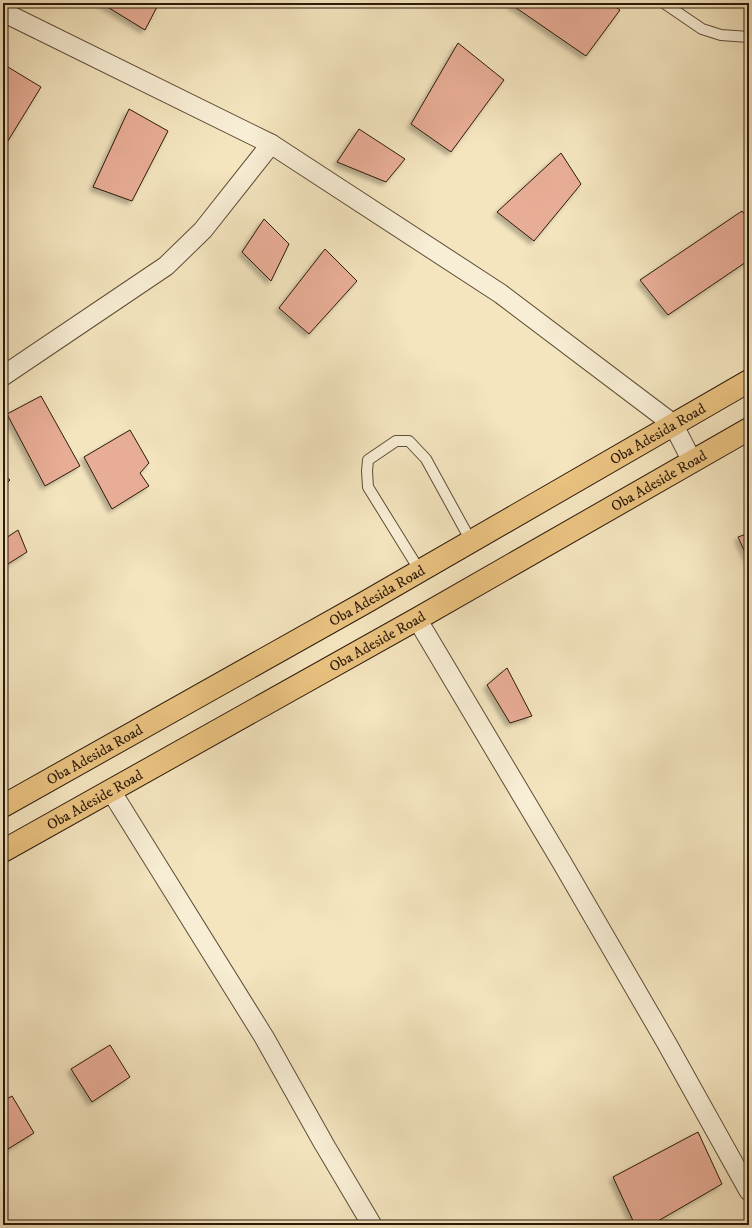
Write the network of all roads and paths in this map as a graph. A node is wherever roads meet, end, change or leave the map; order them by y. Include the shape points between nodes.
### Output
1 (664, 3) edge
2 (3, 12) edge
3 (749, 37) edge
4 (271, 144) junction
5 (3, 376) edge
6 (749, 381) edge
7 (674, 424) junction
8 (749, 429) edge
9 (692, 461) junction
10 (471, 541) junction
11 (420, 571) junction
12 (416, 619) junction
13 (111, 791) junction
14 (3, 806) edge
15 (3, 851) edge
16 (749, 1191) edge
17 (372, 1225) edge

1 - 3 lane via 702,29 721,35
2 - 4 street
4 - 5 street via 203,230 166,266
4 - 7 street via 501,294
6 - 7 main road, Oba Adesida Road
7 - 9 street
7 - 10 main road, Oba Adesida Road
8 - 9 main road, Oba Adeside Road
9 - 12 main road, Oba Adeside Road
10 - 11 main road, Oba Adesida Road
10 - 11 lane via 426,459 409,441 396,441 368,460 368,487
11 - 14 main road, Oba Adesida Road
12 - 13 main road, Oba Adeside Road
12 - 16 street via 577,888
13 - 15 main road, Oba Adeside Road
13 - 17 street via 264,1037

